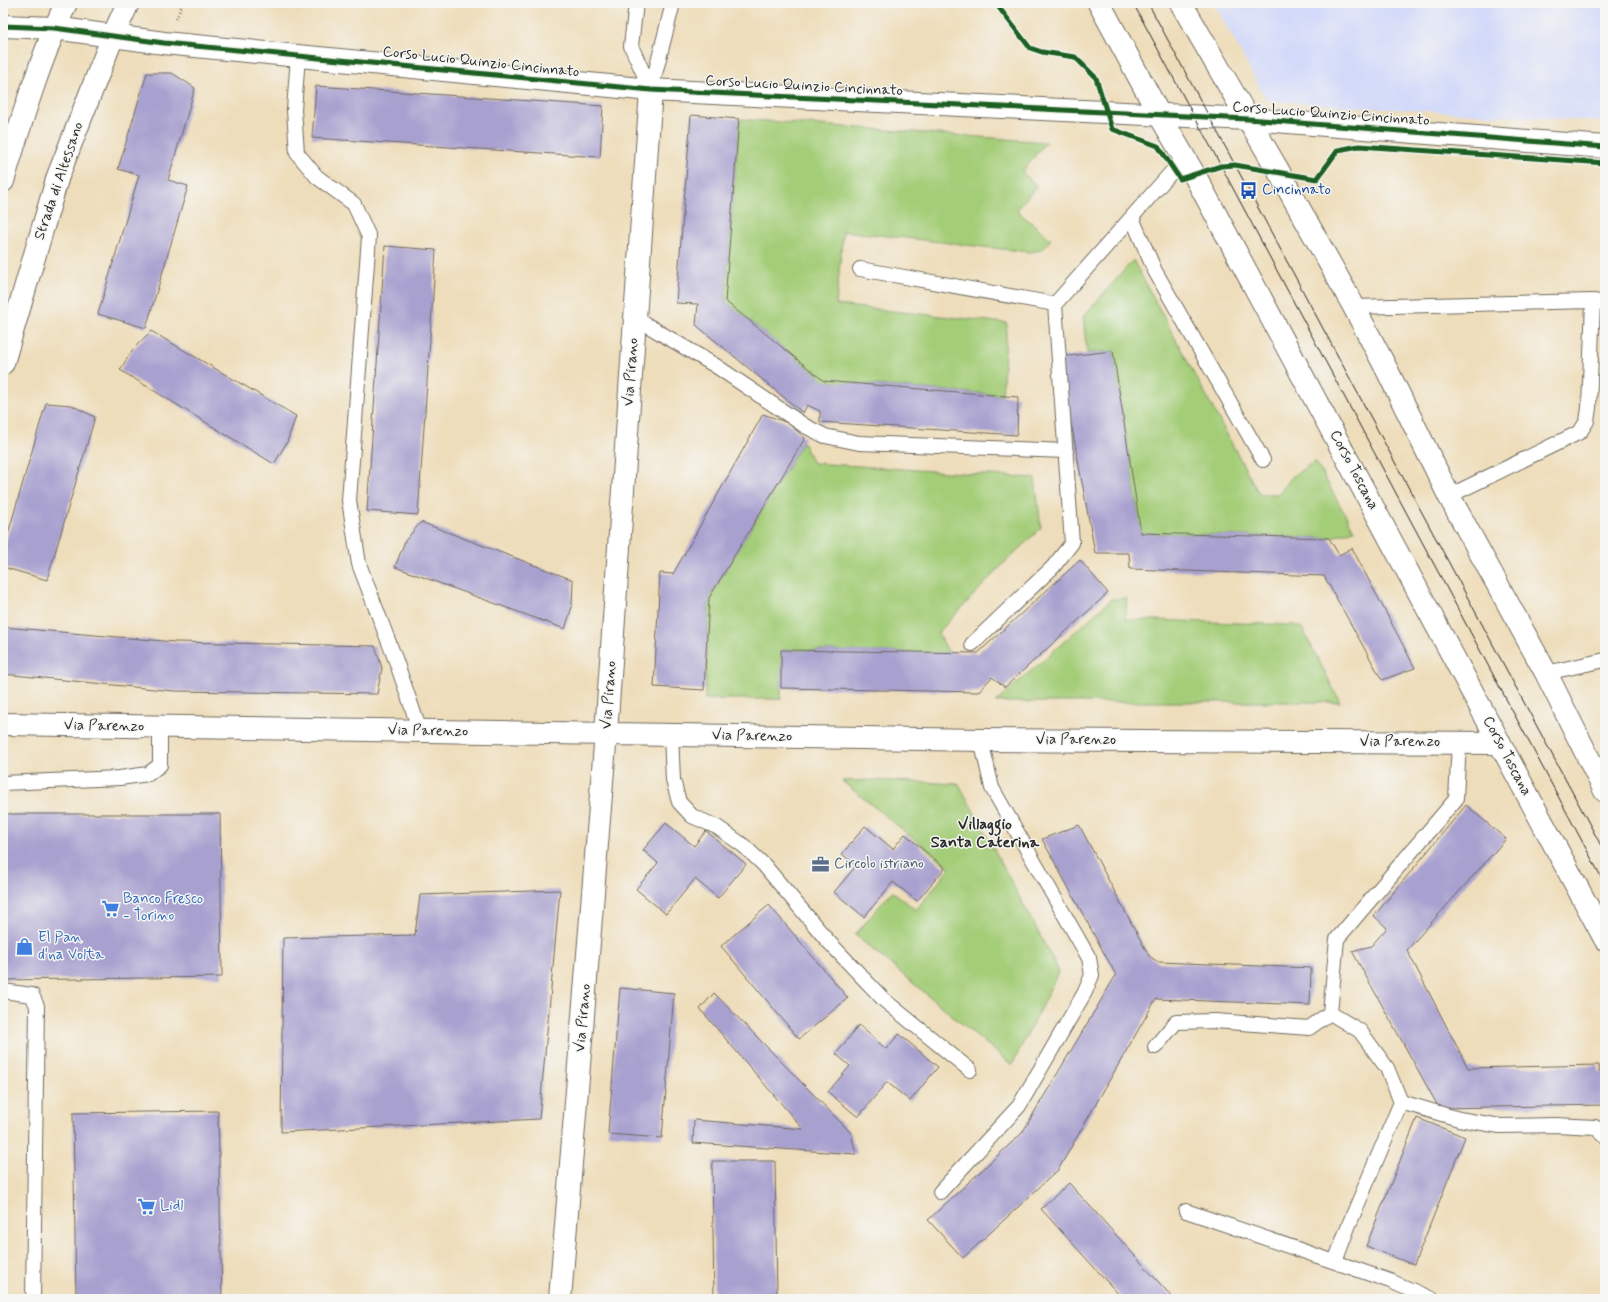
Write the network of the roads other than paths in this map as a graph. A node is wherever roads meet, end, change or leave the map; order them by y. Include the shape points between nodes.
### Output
1 (66, 3) edge
2 (128, 3) edge
3 (636, 3) edge
4 (673, 3) edge
5 (1099, 3) edge
6 (1181, 3) edge
7 (3, 26) edge
8 (54, 28) junction
9 (113, 36) junction
10 (298, 56) junction
11 (651, 90) junction
12 (1160, 116) junction
13 (1248, 120) junction
14 (1605, 147) edge
15 (1184, 158) junction
16 (3, 181) edge
17 (1132, 218) junction
18 (860, 269) dead end
19 (1599, 302) edge
20 (1055, 304) junction
21 (1354, 307) junction
22 (635, 318) junction
23 (3, 363) edge
24 (1066, 451) junction
25 (1263, 460) dead end
26 (1449, 496) junction
27 (972, 644) dead end
28 (1605, 660) edge
29 (1546, 673) junction
30 (3, 724) edge
31 (160, 727) junction
32 (420, 731) junction
33 (606, 733) junction
34 (671, 734) junction
35 (981, 740) junction
36 (1459, 742) junction
37 (1500, 743) junction
38 (1597, 759) edge
39 (3, 783) edge
40 (1605, 791) edge
41 (1605, 939) edge
42 (3, 991) edge
43 (1330, 1013) junction
44 (1155, 1047) dead end
45 (970, 1070) dead end
46 (1401, 1102) junction
47 (1605, 1136) edge
48 (940, 1192) dead end
49 (1186, 1211) dead end
50 (1335, 1262) junction
51 (32, 1299) edge
52 (560, 1299) edge
53 (1432, 1299) edge

1 - 8 street
2 - 9 street, Strada di Altessano
3 - 11 lane via 631,46
4 - 11 lane
5 - 12 street, Corso Toscana
6 - 13 street
7 - 8 street, Corso Lucio Quinzio Cincinnato
8 - 9 street, Corso Lucio Quinzio Cincinnato
8 - 16 street
9 - 10 street, Corso Lucio Quinzio Cincinnato
9 - 23 street, Strada di Altessano via 58,176
10 - 11 street, Corso Lucio Quinzio Cincinnato
10 - 32 lane via 294,110 297,153 317,177 354,204 369,237 350,500 359,564
11 - 12 street, Corso Lucio Quinzio Cincinnato
11 - 22 street, Via Pirano
12 - 13 street, Corso Lucio Quinzio Cincinnato
12 - 15 street, Corso Toscana
13 - 14 street, Corso Lucio Quinzio Cincinnato
13 - 21 street
15 - 17 lane
15 - 37 street, Corso Toscana
17 - 20 lane
17 - 25 lane via 1155,271
18 - 20 lane
19 - 21 lane
19 - 26 lane via 1589,408 1580,432
20 - 24 lane
21 - 26 street
22 - 24 lane via 716,366 804,426 825,436 859,443
22 - 33 street, Via Pirano
24 - 27 lane via 1072,543 1053,567
26 - 29 street
28 - 29 lane
29 - 38 street
30 - 31 street, Via Parenzo
31 - 32 street, Via Parenzo
31 - 39 lane via 160,765 148,774 120,778
32 - 33 street, Via Parenzo
33 - 34 street, Via Parenzo
33 - 52 street, Via Pirano
34 - 35 street, Via Parenzo
34 - 45 lane via 673,780 679,802 692,816 717,826 744,846 764,865 884,1000
35 - 36 street, Via Parenzo
35 - 48 lane via 992,788 1089,958 1092,975 1085,992 1019,1106
36 - 37 street, Via Parenzo
36 - 43 lane via 1456,799 1337,939
37 - 41 street, Corso Toscana
38 - 40 street
42 - 51 lane via 32,995 37,1006
43 - 44 lane via 1309,1028 1216,1021 1176,1022
43 - 46 lane via 1360,1032 1387,1068
46 - 47 lane via 1459,1119 1500,1126 1594,1127
46 - 50 lane
49 - 50 lane
50 - 53 lane

